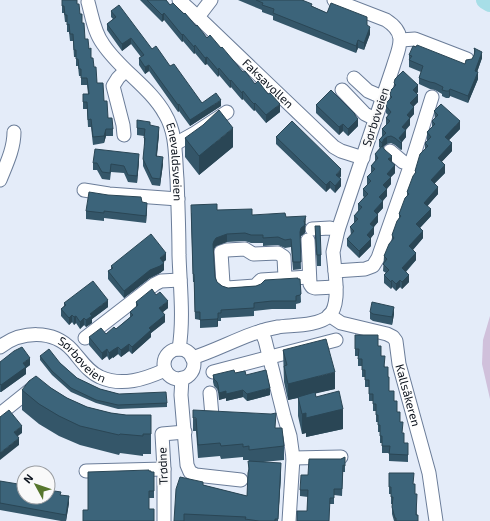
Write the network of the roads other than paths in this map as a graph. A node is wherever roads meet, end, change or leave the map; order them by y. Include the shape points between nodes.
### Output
1 (179, 0) edge
2 (211, 0) edge
3 (334, 0) edge
4 (88, 2) dead end
5 (198, 17) junction
6 (401, 40) junction
7 (467, 59) edge
8 (125, 70) junction
9 (354, 78) dead end
10 (342, 90) dead end
11 (382, 97) junction
12 (432, 97) dead end
13 (227, 112) dead end
14 (375, 119) junction
15 (14, 132) dead end
16 (124, 135) dead end
17 (175, 144) junction
18 (390, 151) dead end
19 (363, 158) junction
20 (411, 164) junction
21 (0, 180) edge
22 (84, 190) dead end
23 (178, 199) junction
24 (338, 230) junction
25 (335, 271) junction
26 (309, 277) junction
27 (285, 278) junction
28 (180, 280) junction
29 (336, 287) junction
30 (329, 315) junction
31 (261, 331) junction
32 (85, 338) dead end
33 (336, 340) dead end
34 (0, 347) edge
35 (179, 349) junction
36 (270, 357) junction
37 (192, 358) junction
38 (165, 370) junction
39 (213, 372) dead end
40 (182, 378) junction
41 (35, 386) edge
42 (210, 393) dead end
43 (0, 414) edge
44 (227, 417) edge
45 (184, 432) junction
46 (294, 458) junction
47 (342, 458) edge
48 (164, 469) junction
49 (86, 471) dead end
50 (241, 480) dead end
51 (164, 521) edge
52 (289, 521) edge
53 (436, 521) edge

1 - 5 street, Faksavollen
2 - 5 street
3 - 6 street via 393,24
4 - 8 street, Enevaldsveien via 98,37
5 - 19 street, Faksavollen via 334,147
6 - 7 street via 415,39
6 - 11 street, Sørbøveien
8 - 16 street via 114,86
8 - 17 street, Enevaldsveien via 159,105 172,130
9 - 11 street via 368,91
10 - 14 street via 365,114
11 - 14 street, Sørbøveien
12 - 20 street
13 - 17 street
14 - 19 street, Sørbøveien
15 - 21 street via 13,146
17 - 23 street, Enevaldsveien
18 - 20 street via 403,162
19 - 24 street, Sørbøveien
20 - 25 street via 373,266
22 - 23 street
23 - 28 street, Enevaldsveien
24 - 25 street, Sørbøveien via 333,252
24 - 26 street via 330,228 310,234
25 - 29 street, Sørbøveien
26 - 27 street
26 - 29 street via 312,287
27 - 27 street via 284,257 278,254 254,254 245,249 221,252 223,284 228,288 255,286 261,280
28 - 32 street via 161,281 155,284
28 - 35 street, Enevaldsveien via 182,309
29 - 30 street, Sørbøveien via 336,299
30 - 31 street via 321,321
30 - 53 street, Kallsåkeren via 341,324 388,334 396,341 399,364 429,473
31 - 36 street
31 - 37 street
33 - 36 street
34 - 38 street, Sørbøveien via 18,337 33,335 57,339 72,349 85,366 99,377 111,381 133,381
35 - 37 street via 187,352
35 - 38 street via 167,355 164,360
36 - 39 street
36 - 46 street via 277,417 290,436
37 - 40 street via 194,363 191,373
38 - 40 street via 174,378
40 - 45 street, Trødne
41 - 43 street
42 - 44 street via 206,416
45 - 48 street, Trødne via 162,434
45 - 50 street, Trødne via 190,472 196,475
46 - 47 street
46 - 52 street
48 - 49 street
48 - 51 street, Trødne

